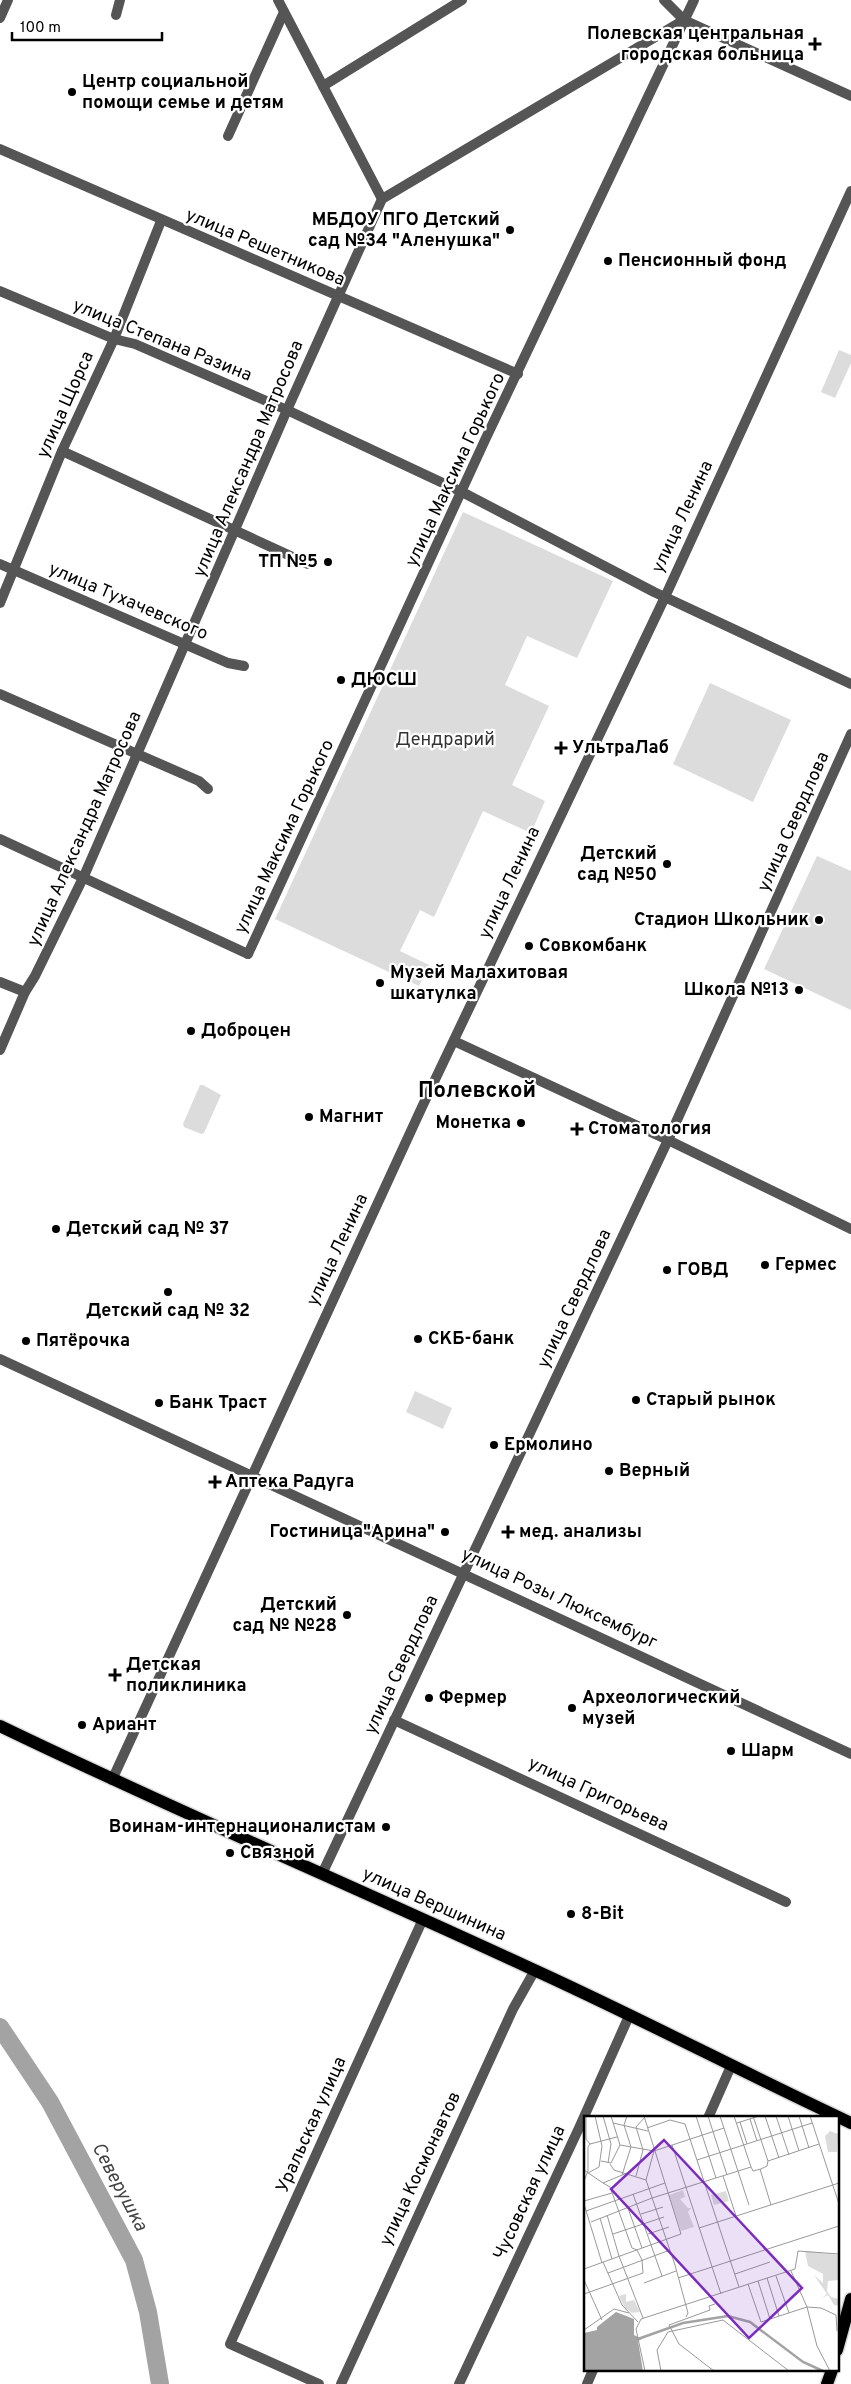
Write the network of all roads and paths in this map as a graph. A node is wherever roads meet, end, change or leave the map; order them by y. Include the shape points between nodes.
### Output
1 (8, 0) edge
2 (120, 0) edge
3 (278, 0) edge
4 (462, 0) edge
5 (664, 0) edge
6 (694, 0) edge
7 (284, 12) junction
8 (116, 15) dead end
9 (0, 18) edge
10 (684, 20) junction
11 (323, 86) junction
12 (851, 96) edge
13 (228, 136) dead end
14 (0, 149) edge
15 (851, 191) edge
16 (382, 199) junction
17 (161, 221) junction
18 (1, 295) edge
19 (338, 297) junction
20 (114, 339) junction
21 (518, 374) junction
22 (287, 410) junction
23 (62, 451) junction
24 (462, 492) junction
25 (236, 530) junction
26 (0, 564) edge
27 (308, 564) dead end
28 (14, 570) junction
29 (665, 597) junction
30 (0, 603) edge
31 (186, 645) junction
32 (244, 666) dead end
33 (851, 684) edge
34 (0, 694) edge
35 (851, 734) edge
36 (137, 754) junction
37 (208, 789) dead end
38 (0, 839) edge
39 (84, 876) junction
40 (0, 982) edge
41 (25, 992) junction
42 (454, 1041) junction
43 (0, 1050) edge
44 (668, 1140) junction
45 (851, 1229) edge
46 (0, 1359) edge
47 (252, 1475) junction
48 (464, 1573) junction
49 (394, 1720) junction
50 (0, 1726) edge
51 (851, 1754) edge
52 (112, 1780) junction
53 (322, 1874) junction
54 (786, 1902) dead end
55 (423, 1919) junction
56 (535, 1970) junction
57 (629, 2016) junction
58 (731, 2066) junction
59 (709, 2116) edge
60 (836, 2116) edge
61 (838, 2117) edge
62 (851, 2123) edge
63 (851, 2300) edge
64 (838, 2346) edge
65 (593, 2372) edge
66 (831, 2372) edge
67 (319, 2384) edge
68 (341, 2384) edge
69 (459, 2384) edge
70 (587, 2384) edge
71 (827, 2384) edge

1 - 9 street
2 - 8 street
3 - 7 street
4 - 11 street
5 - 10 street
6 - 10 street, улица Максима Горького
7 - 11 street
7 - 13 street
10 - 12 street
10 - 16 street
10 - 21 street, улица Максима Горького
11 - 16 street
14 - 17 street, улица Решетникова
15 - 29 street, улица Ленина
16 - 19 street, улица Александра Матросова
17 - 19 street, улица Решетникова
17 - 20 street, улица Щорса
18 - 20 street, улица Степана Разина
19 - 21 street, улица Решетникова
19 - 22 street, улица Александра Матросова
20 - 22 street, улица Степана Разина via 135,344
20 - 23 street, улица Щорса
21 - 24 street, улица Максима Горького
22 - 24 street, улица Степана Разина
22 - 25 street, улица Александра Матросова
23 - 25 street
23 - 28 street, улица Щорса
24 - 29 street, улица Степана Разина
24 - 39 street, улица Максима Горького via 248,954
25 - 27 street
25 - 31 street, улица Александра Матросова
26 - 28 street, улица Тухачевского
28 - 30 street, улица Щорса
28 - 31 street, улица Тухачевского
29 - 33 street, улица Степана Разина
29 - 42 street, улица Ленина
31 - 32 street, улица Тухачевского via 228,663
31 - 36 street, улица Александра Матросова
34 - 36 street
35 - 44 street, улица Свердлова
36 - 37 street via 198,781
36 - 39 street, улица Александра Матросова
38 - 39 street
39 - 41 street, улица Александра Матросова
40 - 41 street
41 - 43 street, улица Александра Матросова
42 - 44 street
42 - 47 street, улица Ленина
44 - 45 street
44 - 48 street, улица Свердлова
46 - 47 street, улица Розы Люксембург
47 - 48 street, улица Розы Люксембург
47 - 52 street, улица Ленина
48 - 49 street, улица Свердлова
48 - 51 street, улица Розы Люксембург
49 - 53 street, улица Свердлова
49 - 54 street, улица Григорьева
50 - 52 main road, улица Вершинина
52 - 53 main road, улица Вершинина
53 - 55 main road, улица Вершинина
55 - 56 main road, улица Вершинина
55 - 67 street, Уральская улица via 230,2344
56 - 57 main road, улица Вершинина
56 - 68 street, улица Космонавтов via 513,2009
57 - 58 main road, улица Вершинина
57 - 69 street, Чусовская улица
58 - 59 street
58 - 60 main road, улица Вершинина
61 - 62 main road, улица Вершинина
63 - 64 main road
65 - 70 street
66 - 71 main road

